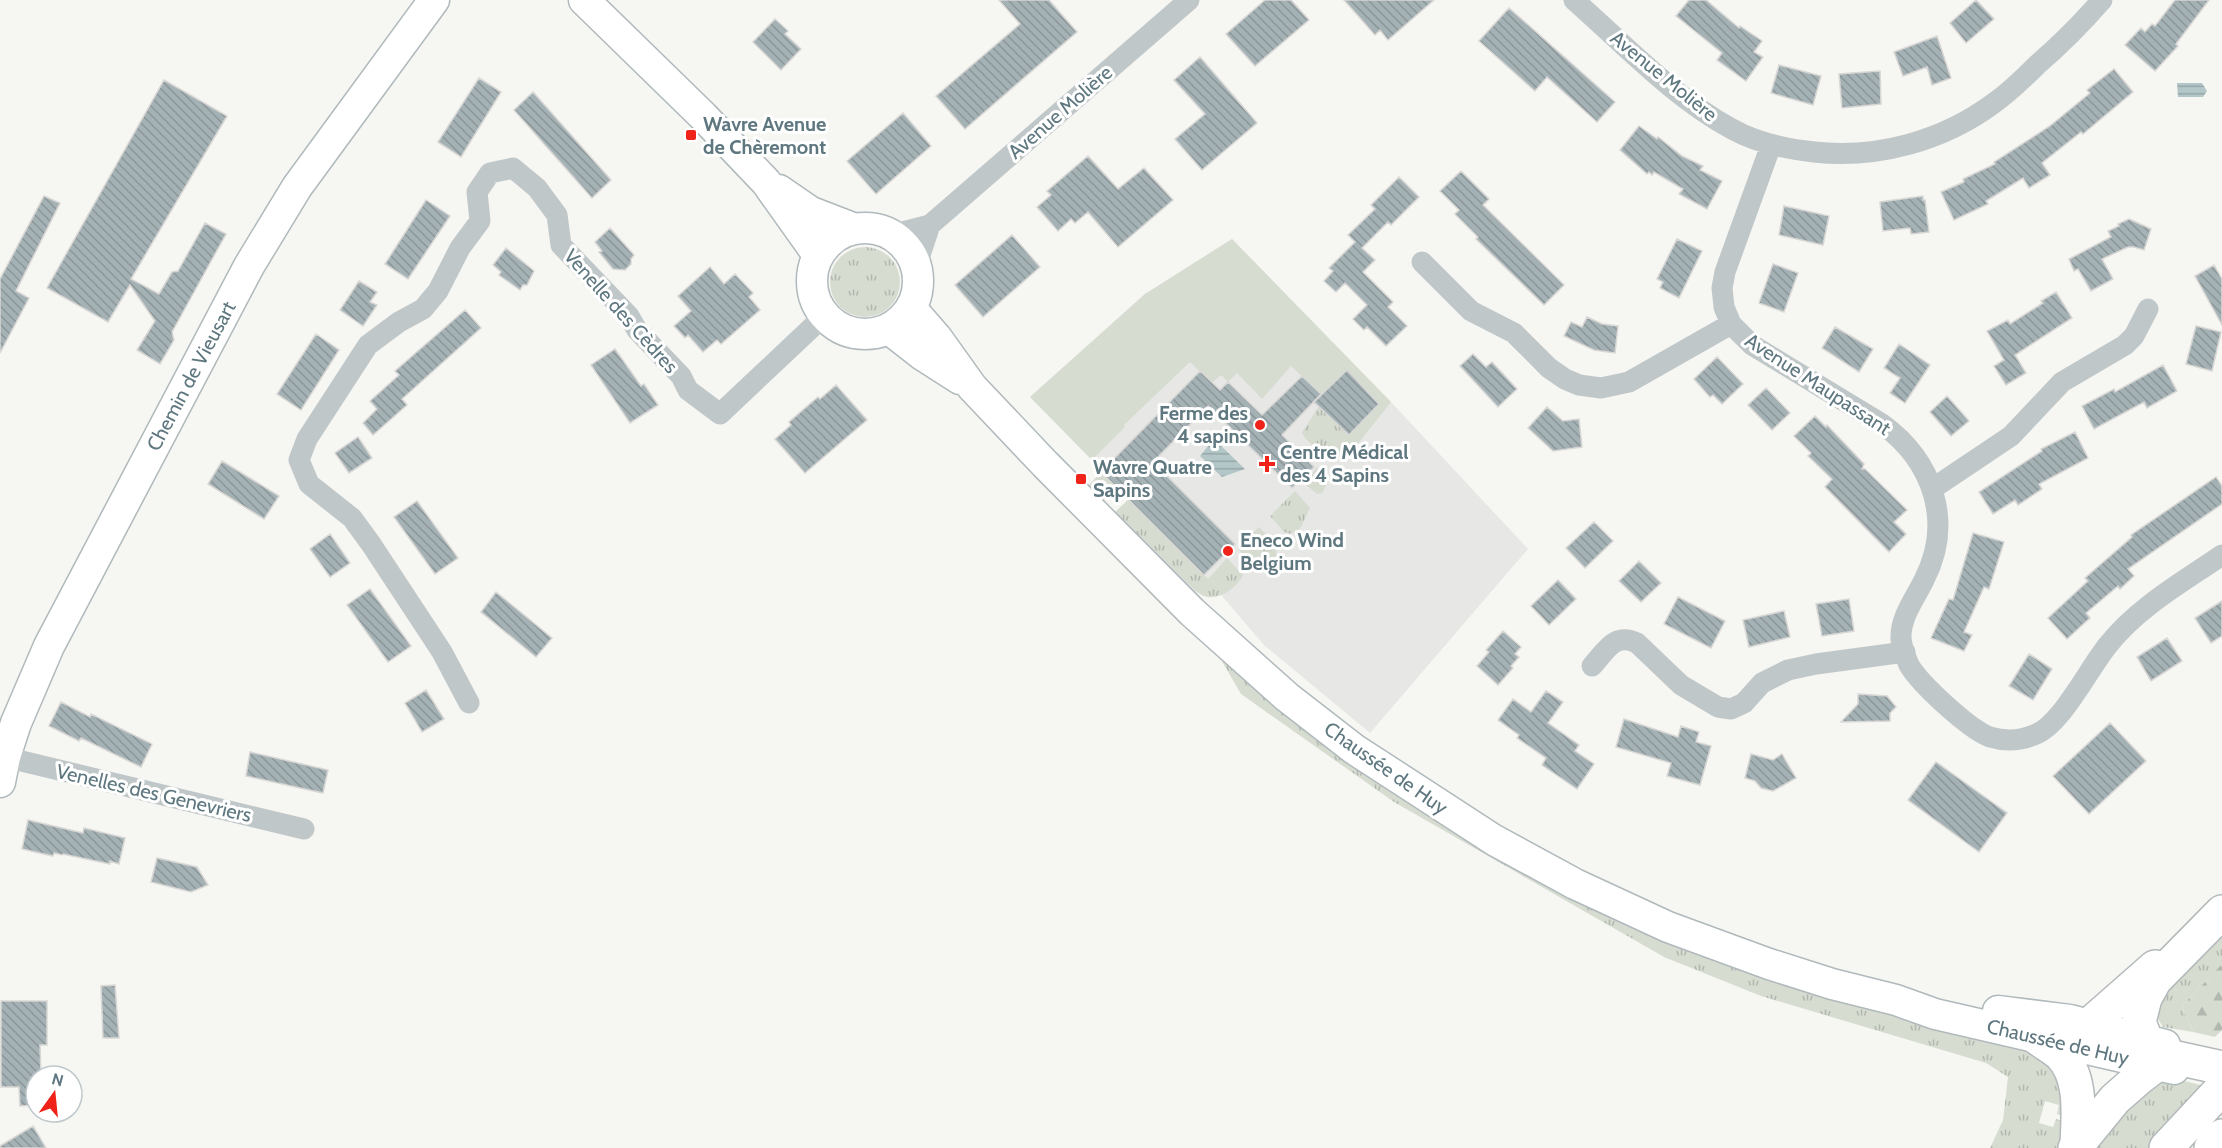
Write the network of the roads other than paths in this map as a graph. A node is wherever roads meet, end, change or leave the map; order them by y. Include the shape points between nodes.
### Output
1 (434, 0) edge
2 (584, 0) edge
3 (1189, 0) edge
4 (1574, 0) edge
5 (2102, 0) edge
6 (1771, 145) junction
7 (766, 182) junction
8 (930, 225) junction
9 (855, 229) junction
10 (891, 235) junction
11 (818, 255) junction
12 (1422, 262) dead end
13 (916, 267) junction
14 (911, 308) junction
15 (2148, 309) dead end
16 (824, 316) junction
17 (1731, 324) junction
18 (889, 329) junction
19 (972, 387) junction
20 (1932, 489) junction
21 (2222, 555) edge
22 (1905, 652) junction
23 (1592, 666) dead end
24 (469, 703) dead end
25 (2, 766) edge
26 (304, 829) dead end
27 (2211, 923) edge
28 (1896, 1000) junction
29 (2088, 1025) junction
30 (2036, 1037) junction
31 (2151, 1052) junction
32 (2219, 1073) edge
33 (2222, 1136) edge
34 (2076, 1146) edge
35 (2166, 1148) edge
36 (2211, 1148) edge

1 - 25 main road, Chemin de Vieusart via 297,187 249,266 49,646
2 - 7 main road
3 - 8 street, Avenue Molière
4 - 6 street, Avenue Molière via 1692,103 1733,130
5 - 6 street, Avenue Molière via 2006,94 1946,132 1894,149 1856,154
6 - 17 street, Avenue Maupassant via 1724,277 1722,301
7 - 9 main road via 812,212
7 - 11 main road
8 - 10 street, Avenue Molière
8 - 13 street
9 - 10 main road
9 - 11 main road via 840,234
10 - 13 main road via 906,249
11 - 16 main road via 811,281
12 - 17 street via 1471,311 1509,330 1557,374 1586,387 1616,386 1637,379
13 - 14 main road via 918,281
14 - 18 main road
14 - 19 main road, Chaussée de Huy
15 - 20 street via 2125,345 2062,382 2011,436
16 - 18 main road via 837,327 862,335
16 - 24 street, Venelle des Cèdres via 720,414 688,390 681,376 637,330 629,316 561,245 557,215 537,188 513,168 490,173 477,192 480,220 459,248 438,291 423,309 368,345 307,439 299,460 309,484 352,518 371,544 442,652
17 - 20 street, Avenue Maupassant via 1752,345 1899,436 1922,465
18 - 19 main road, Chaussée de Huy
19 - 28 main road, Chaussée de Huy via 1192,612 1287,697 1411,788 1575,884 1668,927 1769,964
20 - 22 street, Avenue Maupassant via 1937,516 1934,560 1902,626
21 - 22 street, Avenue Maupassant via 2151,604 2117,633 2051,725 2028,738 2010,741 1974,729 1916,673
22 - 23 street via 1788,670 1762,684 1744,703 1731,709 1718,707 1681,685 1628,639 1616,640
25 - 26 street, Venelles des Genevriers
27 - 29 highway
27 - 31 highway via 2155,980 2145,998 2139,1022
28 - 29 main road, Chaussée de Huy via 2059,1018
28 - 30 main road, Chaussée de Huy via 1935,1014
29 - 31 main road, Chaussée de Huy
30 - 31 main road, Chaussée de Huy
30 - 34 highway via 2061,1055 2076,1083
31 - 32 highway
31 - 34 highway
32 - 35 highway
33 - 36 highway

